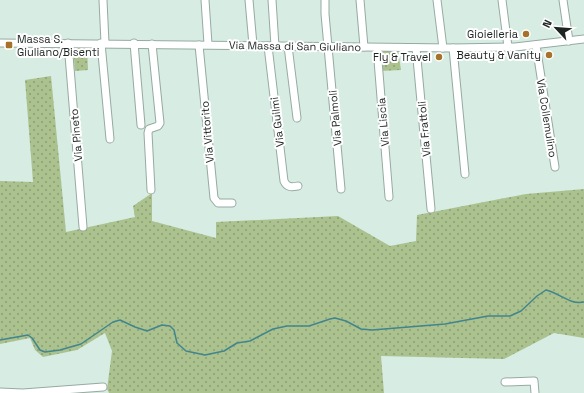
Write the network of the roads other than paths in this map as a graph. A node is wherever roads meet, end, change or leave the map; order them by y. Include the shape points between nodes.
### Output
1 (103, 0) edge
2 (205, 0) edge
3 (249, 0) edge
4 (272, 0) edge
5 (325, 0) edge
6 (360, 0) edge
7 (438, 0) edge
8 (502, 0) edge
9 (563, 0) edge
10 (584, 39) edge
11 (569, 41) junction
12 (0, 43) edge
13 (68, 43) junction
14 (103, 43) junction
15 (134, 44) junction
16 (152, 44) junction
17 (208, 44) junction
18 (199, 45) junction
19 (536, 45) junction
20 (253, 46) junction
21 (272, 46) junction
22 (288, 46) junction
23 (329, 47) junction
24 (508, 47) junction
25 (364, 48) junction
26 (377, 48) junction
27 (416, 48) junction
28 (443, 48) junction
29 (453, 48) junction
30 (297, 118) dead end
31 (141, 125) dead end
32 (110, 139) dead end
33 (555, 167) dead end
34 (466, 174) dead end
35 (298, 186) dead end
36 (341, 189) dead end
37 (151, 190) dead end
38 (389, 197) dead end
39 (232, 203) dead end
40 (431, 209) dead end
41 (83, 227) dead end
42 (505, 382) dead end
43 (103, 387) dead end
44 (0, 392) edge
45 (535, 393) edge

1 - 14 street
2 - 17 street
3 - 20 street
4 - 21 street
5 - 23 street, Via Palmoli
6 - 25 street
7 - 28 street
8 - 24 street
9 - 11 street
10 - 11 street, Via Massa di San Giuliano
11 - 19 street, Via Massa di San Giuliano
12 - 13 street, Via Massa di San Giuliano
13 - 14 street, Via Massa di San Giuliano
13 - 41 street, Via Pineto
14 - 15 street, Via Massa di San Giuliano
14 - 32 street
15 - 16 street, Via Massa di San Giuliano
15 - 31 street
16 - 18 street, Via Massa di San Giuliano
16 - 37 street via 160,124 148,132
17 - 18 street, Via Massa di San Giuliano
17 - 20 street, Via Massa di San Giuliano
18 - 39 street, Via Vittorito via 214,198 218,203
19 - 24 street, Via Massa di San Giuliano
19 - 33 street, Via Collemulino
20 - 21 street, Via Massa di San Giuliano
21 - 22 street, Via Massa di San Giuliano
21 - 35 street, Via Guilmi via 284,181 290,186
22 - 23 street, Via Massa di San Giuliano
22 - 30 street
23 - 25 street, Via Massa di San Giuliano
23 - 36 street, Via Palmoli
24 - 29 street, Via Massa di San Giuliano
25 - 26 street, Via Massa di San Giuliano
26 - 27 street, Via Massa di San Giuliano
26 - 38 street, Via Liscia
27 - 28 street, Via Massa di San Giuliano
27 - 40 street, Via Frattoli
28 - 29 street, Via Massa di San Giuliano
29 - 34 street
42 - 45 street via 534,381
43 - 44 street

